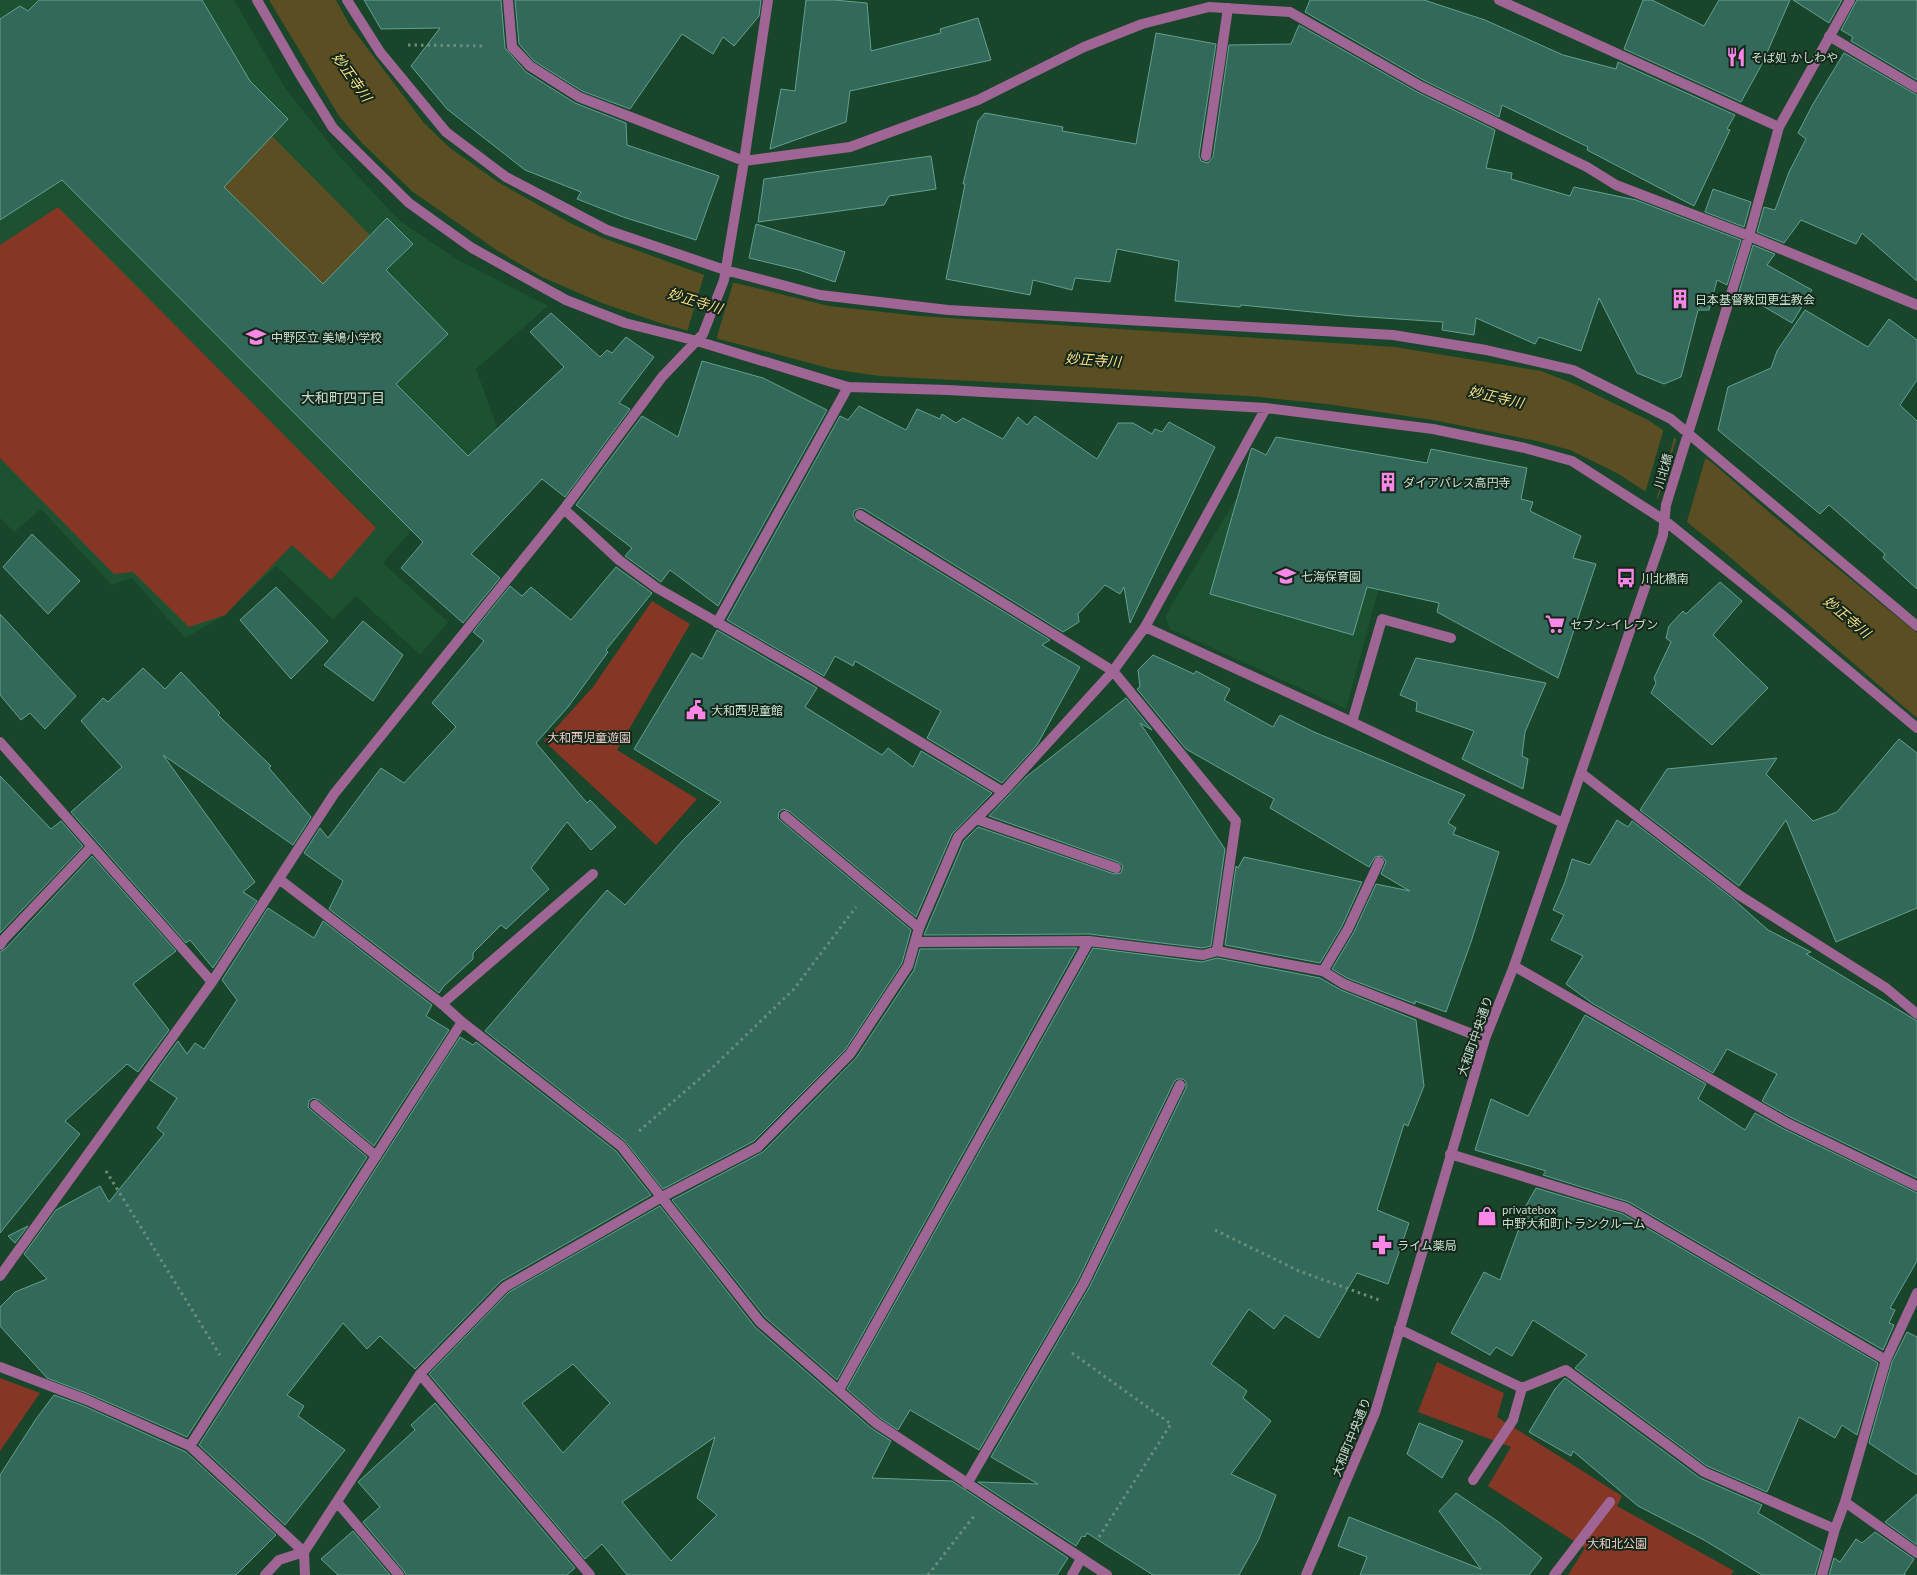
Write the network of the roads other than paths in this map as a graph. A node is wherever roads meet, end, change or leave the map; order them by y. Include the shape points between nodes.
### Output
1 (257, 0) edge
2 (348, 0) edge
3 (508, 0) edge
4 (768, 0) edge
5 (1499, 0) edge
6 (1850, 0) edge
7 (1228, 8) junction
8 (1829, 36) junction
9 (1917, 88) edge
10 (1779, 127) junction
11 (1206, 156) dead end
12 (744, 161) junction
13 (1749, 236) junction
14 (724, 275) junction
15 (1917, 305) edge
16 (700, 338) junction
17 (848, 387) junction
18 (1266, 408) junction
19 (1688, 431) junction
20 (1666, 505) joint
21 (564, 509) junction
22 (860, 515) dead end
23 (1664, 520) junction
24 (717, 623) junction
25 (1917, 626) edge
26 (1145, 627) junction
27 (1451, 638) dead end
28 (1114, 672) junction
29 (1352, 722) junction
30 (1917, 728) edge
31 (0, 742) edge
32 (1581, 773) junction
33 (1003, 792) junction
34 (785, 816) dead end
35 (976, 819) junction
36 (1564, 822) junction
37 (92, 847) junction
38 (1379, 862) dead end
39 (1116, 868) dead end
40 (592, 874) dead end
41 (279, 879) junction
42 (919, 928) junction
43 (1089, 941) junction
44 (916, 942) junction
45 (0, 946) edge
46 (1217, 951) junction
47 (1514, 966) junction
48 (1323, 971) junction
49 (212, 982) junction
50 (442, 1004) junction
51 (1917, 1014) edge
52 (462, 1022) junction
53 (1485, 1039) junction
54 (1180, 1085) dead end
55 (315, 1105) dead end
56 (1450, 1154) junction
57 (376, 1156) junction
58 (1917, 1186) edge
59 (662, 1197) junction
60 (0, 1276) edge
61 (1917, 1292) edge
62 (1399, 1329) junction
63 (1886, 1360) junction
64 (0, 1367) edge
65 (420, 1374) junction
66 (1522, 1388) junction
67 (839, 1390) junction
68 (190, 1446) junction
69 (1474, 1480) dead end
70 (967, 1484) junction
71 (337, 1502) junction
72 (1610, 1502) dead end
73 (1846, 1502) junction
74 (1835, 1529) junction
75 (304, 1552) junction
76 (1917, 1553) edge
77 (1081, 1559) junction
78 (265, 1575) edge
79 (305, 1575) edge
80 (399, 1575) edge
81 (590, 1575) edge
82 (1072, 1575) edge
83 (1107, 1575) edge
84 (1306, 1575) edge
85 (1554, 1575) edge
86 (1822, 1575) edge

1 - 16 street via 334,128 409,204 472,248 566,300 625,323
2 - 14 street via 380,52 446,132 506,177 606,230
3 - 12 street via 512,47 530,66 579,98
4 - 12 street
5 - 10 street
6 - 8 street, 川北橋
7 - 11 street
7 - 12 street via 1209,7 1142,24 1084,47 978,100 850,146
7 - 13 street via 1290,12 1422,87 1616,184
8 - 9 street
8 - 10 street, 川北橋
10 - 13 street, 川北橋
12 - 14 street
13 - 15 street
13 - 19 street, 川北橋
14 - 16 street
14 - 19 street via 820,295 948,310 1394,335 1486,350 1573,370 1671,418
16 - 17 street
16 - 21 street via 662,377
17 - 18 street
17 - 24 street
18 - 23 street via 1433,429 1572,461
18 - 26 street
19 - 20 street, 川北橋
19 - 25 street
20 - 23 street, 大和町中央通り
21 - 24 street via 626,565 657,588
21 - 41 street via 334,794
22 - 28 street
23 - 30 street
23 - 32 street, 大和町中央通り via 1662,535
24 - 33 street
26 - 28 street
26 - 29 street
27 - 29 street via 1382,620
28 - 33 street
28 - 46 street via 1236,821
29 - 36 street
31 - 37 street
32 - 36 street, 大和町中央通り
32 - 51 street via 1739,895 1886,988
33 - 35 street
34 - 42 street
35 - 39 street
35 - 42 street via 958,837
36 - 47 street, 大和町中央通り
37 - 45 street
37 - 49 street
38 - 48 street via 1348,929
40 - 50 street
41 - 49 street
41 - 50 street
42 - 44 street
43 - 44 street
43 - 46 street via 1202,955
43 - 67 street
44 - 59 street via 908,966 850,1054 758,1147
46 - 48 street
47 - 53 street, 大和町中央通り
47 - 58 street via 1787,1123
48 - 53 street via 1344,984
49 - 60 street
50 - 52 street
52 - 57 street
52 - 59 street via 621,1146
53 - 56 street, 大和町中央通り
54 - 70 street via 1084,1283
55 - 57 street
56 - 62 street, 大和町中央通り
56 - 63 street via 1626,1208
57 - 68 street
59 - 65 street via 505,1287
59 - 67 street via 760,1322
61 - 63 street
62 - 66 street
62 - 84 street, 大和町中央通り via 1375,1413
63 - 73 street
64 - 68 street via 87,1400
65 - 71 street
65 - 81 street
66 - 69 street via 1513,1420
66 - 74 street via 1566,1370 1704,1472
67 - 70 street via 876,1422
68 - 75 street
70 - 77 street
71 - 75 street
71 - 80 street
72 - 85 street
73 - 74 street
73 - 76 street
74 - 86 street
75 - 78 street via 279,1560
75 - 79 street
77 - 82 street
77 - 83 street

